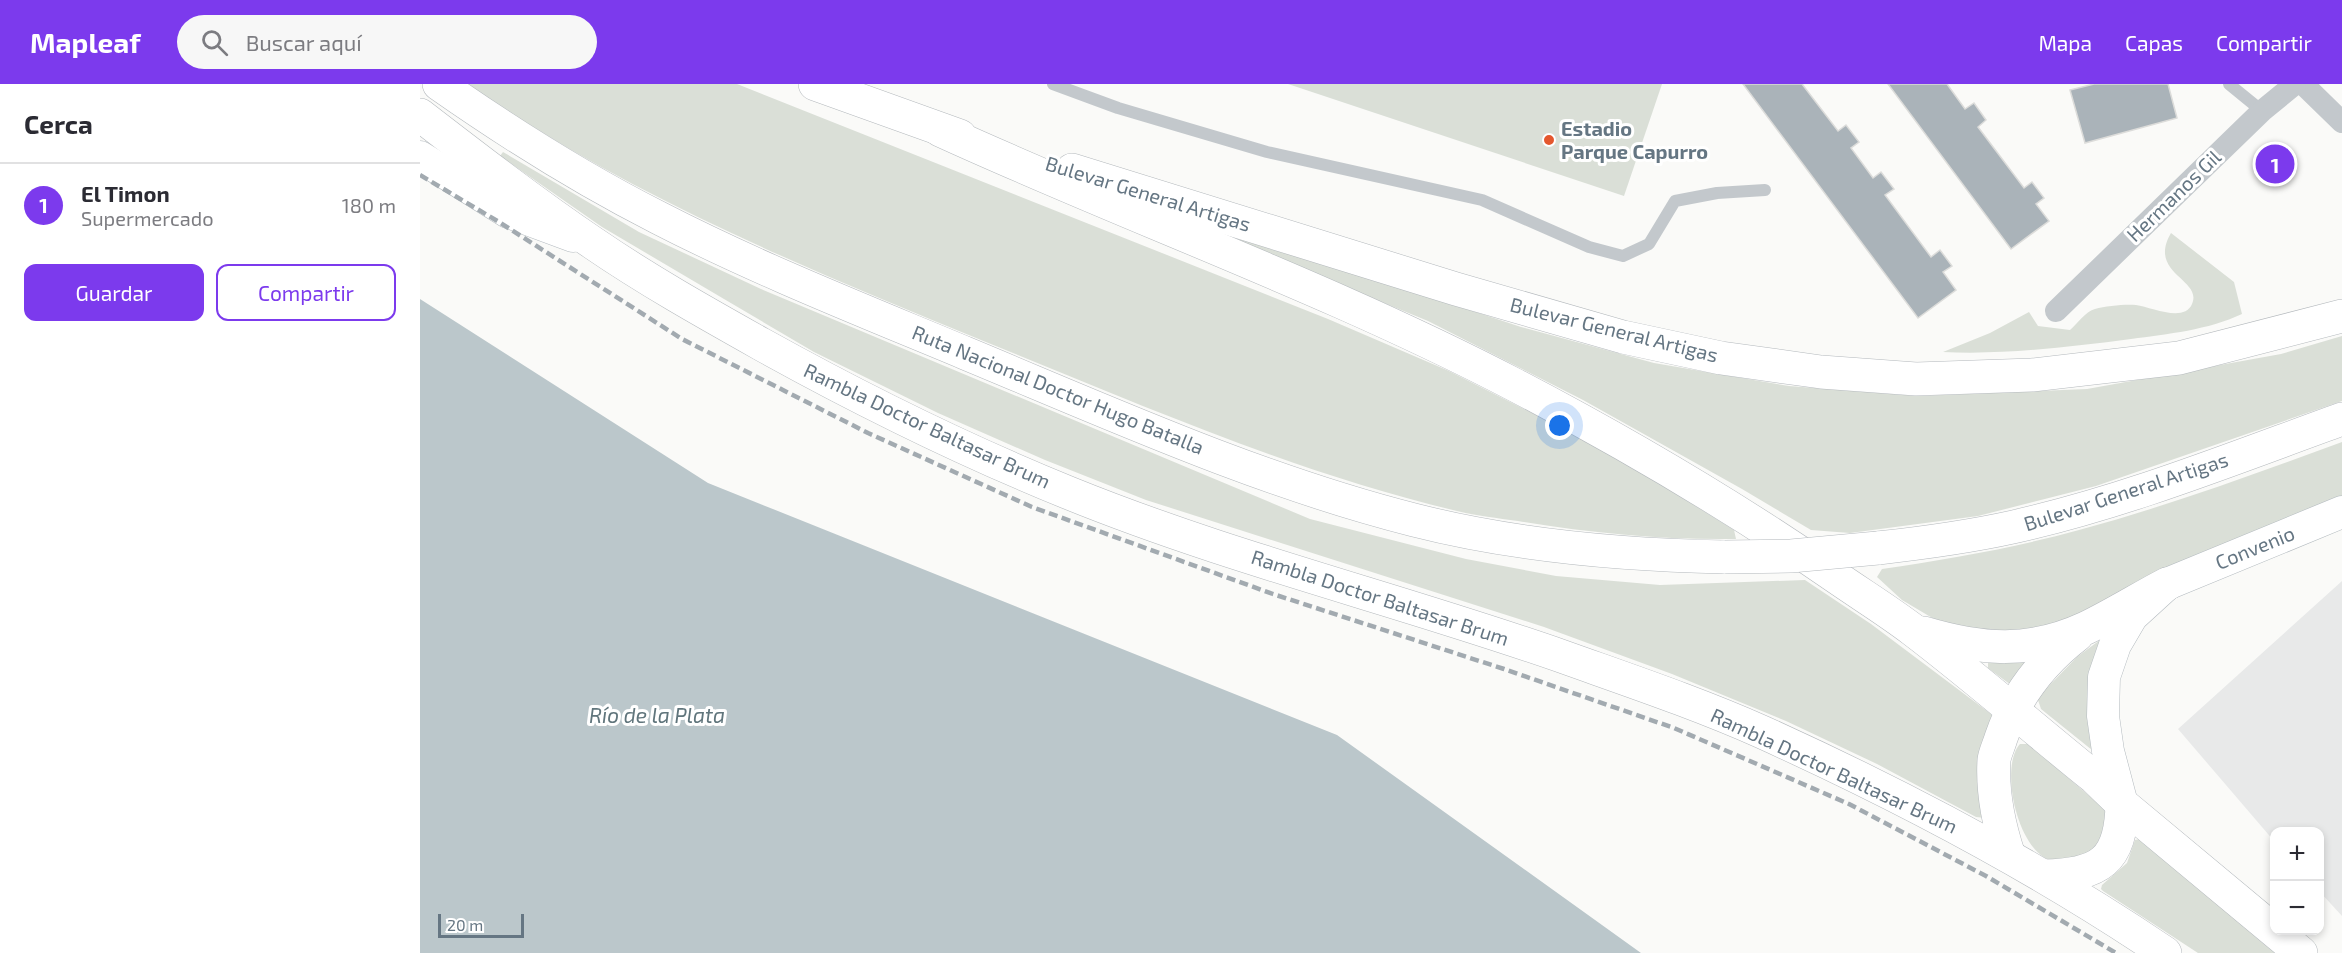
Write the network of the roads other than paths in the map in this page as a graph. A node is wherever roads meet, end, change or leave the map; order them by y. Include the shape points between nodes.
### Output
1 (439, 84) edge
2 (814, 84) edge
3 (1053, 84) edge
4 (2229, 84) edge
5 (2295, 84) edge
6 (2303, 84) edge
7 (2262, 111) junction
8 (420, 115) edge
9 (2342, 122) edge
10 (940, 130) junction
11 (420, 157) edge
12 (1765, 190) dead end
13 (595, 245) junction
14 (2056, 311) dead end
15 (2342, 316) edge
16 (2342, 419) edge
17 (2342, 512) edge
18 (1725, 557) joint
19 (2167, 584) junction
20 (2085, 628) junction
21 (1912, 629) junction
22 (2012, 709) junction
23 (2122, 804) junction
24 (2009, 856) junction
25 (2044, 876) junction
26 (2164, 953) edge
27 (2301, 953) edge

1 - 18 highway, Ruta Nacional Doctor Hugo Batalla via 537,150 658,218 765,268 1080,401 1246,466 1417,521 1502,538 1586,551
2 - 10 highway
3 - 12 lane via 1118,108 1267,152 1482,200 1589,248 1623,256 1649,244 1674,201
4 - 7 lane
5 - 7 street, Hermanos Gil
6 - 9 street
7 - 14 street, Hermanos Gil
8 - 13 highway, Rambla Doctor Baltasar Brum
10 - 15 highway, Bulevar General Artigas via 1623,337 1721,358 1821,372 1916,379 2032,375 2179,358
10 - 21 highway via 1100,202 1267,270 1513,384 1768,530
11 - 13 street, Rambla Doctor Baltasar Brum via 508,212
13 - 24 highway, Rambla Doctor Baltasar Brum via 695,308 829,382 1071,494 1196,539 1560,656 1758,730
16 - 18 highway, Bulevar General Artigas, bridge via 2126,496 2013,527 1878,548
17 - 19 street, Convenio
19 - 20 highway
19 - 23 street via 2132,616 2115,645 2104,677 2103,716
20 - 21 highway via 2006,648 1955,642
20 - 22 highway via 2048,660
21 - 22 highway
22 - 23 highway
22 - 24 highway via 1994,758 2000,828
23 - 25 highway via 2122,828 2116,847 2101,864 2082,872
23 - 27 highway
24 - 25 highway, Rambla Doctor Baltasar Brum
25 - 26 highway, Rambla Doctor Baltasar Brum

